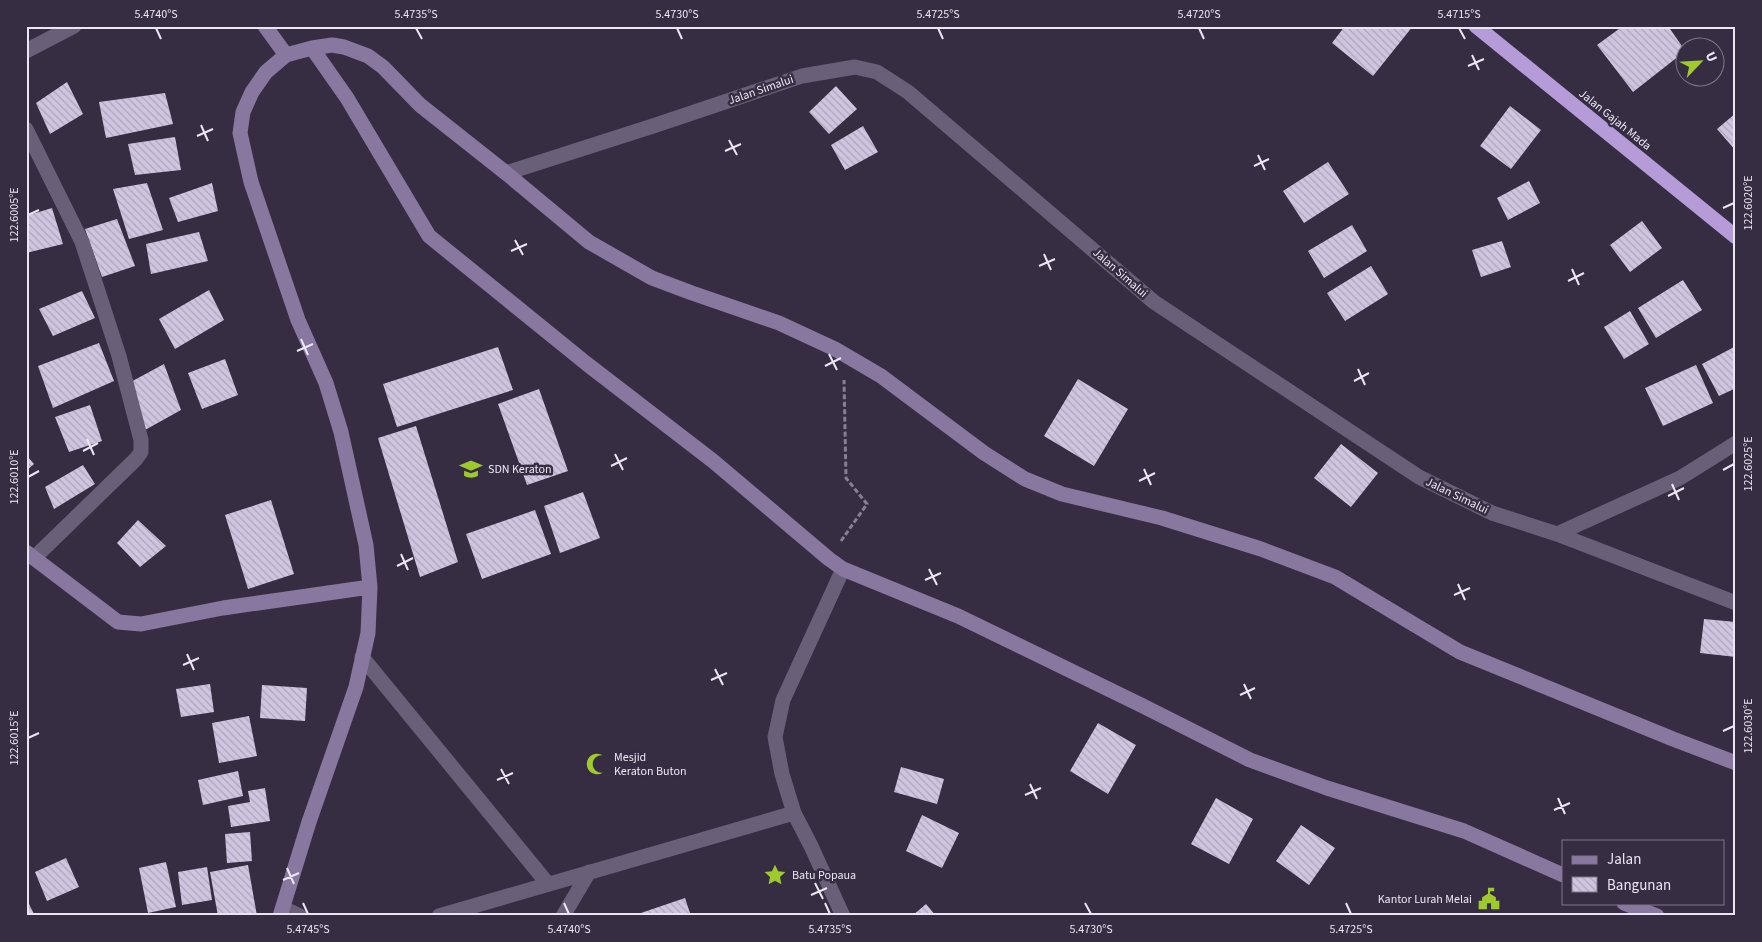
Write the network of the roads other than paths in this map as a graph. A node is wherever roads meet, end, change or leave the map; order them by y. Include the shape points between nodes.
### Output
1 (74, 26) edge
2 (265, 26) edge
3 (1476, 26) edge
4 (312, 48) junction
5 (26, 51) edge
6 (286, 55) junction
7 (26, 129) edge
8 (506, 173) junction
9 (1736, 237) edge
10 (1736, 443) edge
11 (1558, 534) junction
12 (30, 555) edge
13 (843, 568) junction
14 (370, 587) junction
15 (1736, 603) edge
16 (362, 657) junction
17 (1736, 763) edge
18 (794, 813) junction
19 (589, 872) junction
20 (1562, 875) edge
21 (548, 884) junction
22 (1627, 904) edge
23 (281, 912) edge
24 (300, 916) edge
25 (439, 916) edge
26 (563, 916) edge
27 (843, 916) edge
28 (1657, 916) edge

1 - 5 street
2 - 6 main road
3 - 9 highway, Jalan Gajah Mada
4 - 6 main road
4 - 8 main road via 332,45 368,56 383,66 420,105
4 - 13 main road via 347,98 429,236
6 - 14 main road via 266,72 252,92 243,112 240,133 251,182 298,320 326,384 340,432 366,545
7 - 12 street via 82,242 119,356 141,440 136,459
8 - 11 street, Jalan Simalui via 802,76 855,67 876,72 915,98 1154,302 1419,477 1492,513
8 - 17 main road via 589,242 652,278 779,322 848,357 881,376 984,453 1025,479 1062,494 1162,518 1260,548 1335,577 1460,652
10 - 11 street via 1680,478
11 - 15 street, Jalan Simalui
12 - 14 main road via 118,622 141,624 223,608
13 - 18 street via 783,700 775,737
13 - 20 main road via 958,616 1250,760 1464,831
14 - 16 main road via 368,633
16 - 21 street
16 - 23 main road via 356,687
18 - 19 street
18 - 27 street
19 - 21 street
19 - 26 street
21 - 25 street
22 - 28 main road
23 - 24 street

